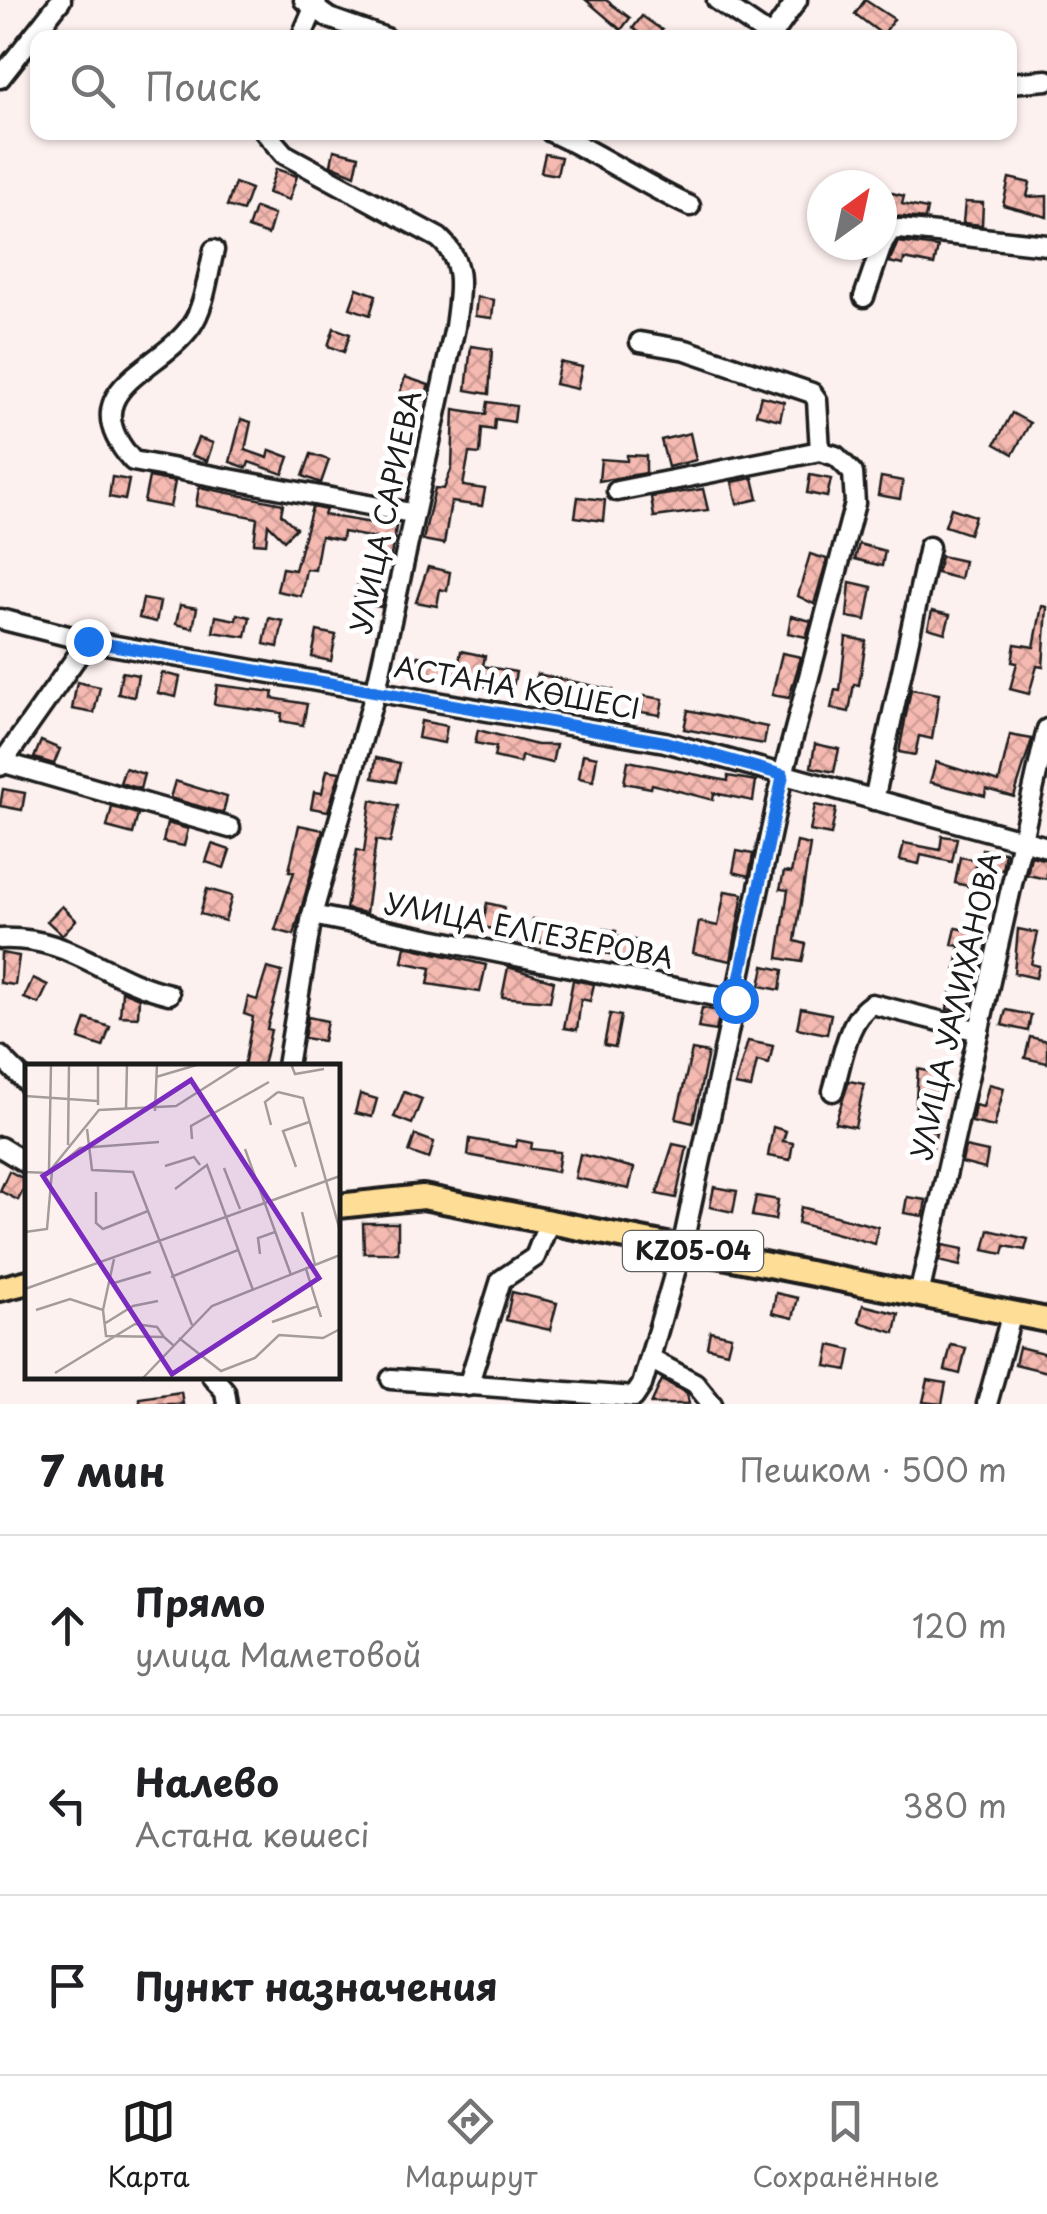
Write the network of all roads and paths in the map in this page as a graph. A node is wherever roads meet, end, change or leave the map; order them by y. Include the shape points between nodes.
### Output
1 (62, 0) edge
2 (717, 0) edge
3 (796, 0) edge
4 (312, 3) edge
5 (38, 30) edge
6 (304, 30) edge
7 (369, 30) edge
8 (762, 30) edge
9 (777, 30) edge
10 (30, 40) edge
11 (0, 78) edge
12 (1047, 80) edge
13 (1017, 82) edge
14 (272, 140) edge
15 (568, 140) edge
16 (690, 206) dead end
17 (897, 229) edge
18 (1047, 245) edge
19 (214, 250) dead end
20 (877, 260) edge
21 (864, 296) dead end
22 (640, 342) dead end
23 (820, 450) junction
24 (617, 490) dead end
25 (411, 513) junction
26 (930, 547) dead end
27 (0, 619) edge
28 (88, 641) junction
29 (376, 690) junction
30 (1047, 729) edge
31 (2, 764) edge
32 (783, 775) junction
33 (874, 800) junction
34 (230, 828) dead end
35 (1022, 841) junction
36 (1047, 848) edge
37 (312, 915) junction
38 (0, 939) edge
39 (169, 994) dead end
40 (735, 1000) junction
41 (979, 1031) junction
42 (0, 1056) edge
43 (287, 1064) edge
44 (25, 1081) edge
45 (833, 1090) dead end
46 (0, 1147) edge
47 (25, 1162) edge
48 (340, 1206) edge
49 (549, 1222) junction
50 (682, 1248) junction
51 (25, 1283) edge
52 (0, 1289) edge
53 (920, 1295) junction
54 (1012, 1314) junction
55 (1047, 1320) edge
56 (650, 1359) junction
57 (215, 1379) edge
58 (391, 1380) dead end
59 (468, 1386) junction
60 (228, 1404) edge
61 (712, 1404) edge
62 (987, 1404) edge

1 - 5 street
2 - 8 street
3 - 9 street
4 - 6 street
4 - 7 street
10 - 11 street
12 - 13 street
14 - 25 street, УЛИЦА САРИЕВА via 284,154 439,238 457,261 455,327
15 - 16 street
17 - 18 street
19 - 25 street via 189,330 124,382 112,405 112,424 128,456
20 - 21 street
22 - 23 street via 686,350 812,393
23 - 24 street
23 - 32 street via 852,472 855,503
25 - 29 street, УЛИЦА САРИЕВА
26 - 33 street
27 - 28 street, АСТАНА КӨШЕСІ
28 - 29 street, АСТАНА КӨШЕСІ
28 - 31 street
29 - 32 street, АСТАНА КӨШЕСІ via 665,742
29 - 37 street, УЛИЦА САРИЕВА
30 - 35 street, УЛИЦА УАЛИХАНОВА
31 - 34 street
32 - 33 street, АСТАНА КӨШЕСІ
32 - 40 street
33 - 35 street, АСТАНА КӨШЕСІ
35 - 36 street, АСТАНА КӨШЕСІ
35 - 41 street, УЛИЦА УАЛИХАНОВА
37 - 40 street, УЛИЦА ЕЛГЕЗЕРОВА
37 - 43 street, УЛИЦА САРИЕВА
38 - 39 street via 66,946 138,987
40 - 50 street
41 - 45 street via 872,1004 853,1025
41 - 53 street, УЛИЦА УАЛИХАНОВА
42 - 44 street
46 - 47 street
48 - 49 main road, KZ05-04 via 423,1198
49 - 50 main road, KZ05-04
49 - 59 street via 535,1257 501,1280
50 - 53 main road, KZ05-04
50 - 56 street
51 - 52 main road
53 - 54 main road, KZ05-04
54 - 55 main road, KZ05-04
54 - 62 street
56 - 59 street via 634,1397
56 - 61 street via 695,1384
57 - 60 street
58 - 59 street

